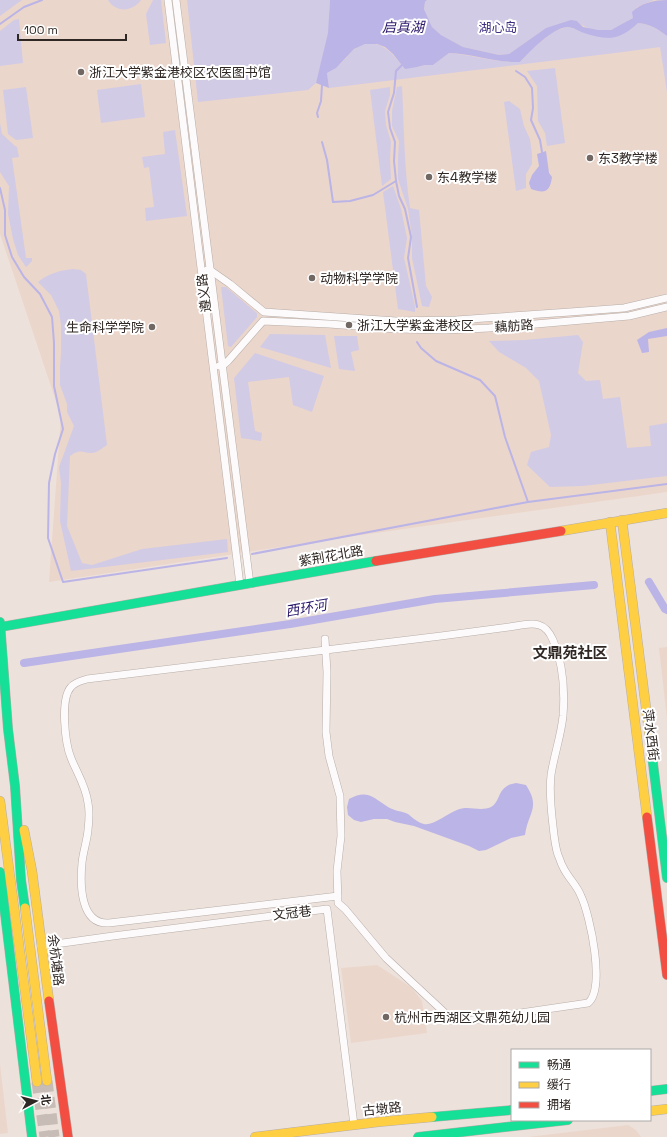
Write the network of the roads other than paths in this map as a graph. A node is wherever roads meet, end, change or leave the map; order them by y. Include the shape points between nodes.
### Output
1 (168, 0) edge
2 (176, 0) edge
3 (210, 270) junction
4 (201, 271) junction
5 (667, 298) edge
6 (667, 307) edge
7 (222, 366) junction
8 (213, 367) junction
9 (667, 513) edge
10 (622, 520) junction
11 (610, 522) junction
12 (250, 584) junction
13 (240, 585) junction
14 (0, 625) edge
15 (325, 639) dead end
16 (326, 651) junction
17 (15, 786) junction
18 (0, 801) edge
19 (0, 872) edge
20 (667, 878) edge
21 (338, 896) junction
22 (41, 946) junction
23 (667, 975) edge
24 (47, 1081) tunnel mouth
25 (36, 1082) tunnel mouth
26 (667, 1089) edge
27 (651, 1091) edge
28 (667, 1109) edge
29 (511, 1110) edge
30 (651, 1111) edge
31 (559, 1121) edge
32 (354, 1125) junction
33 (32, 1137) edge
34 (68, 1137) edge
35 (255, 1137) edge
36 (418, 1137) edge

1 - 4 street, 遵义路
2 - 3 street, 遵义路
3 - 4 street
3 - 5 street, 藕舫路 via 264,312 396,321 508,318 624,308
3 - 7 street, 遵义路
4 - 8 street, 遵义路
6 - 7 street, 藕舫路 via 629,316 445,330 263,321
7 - 8 street
7 - 12 street, 遵义路
8 - 13 street, 遵义路
9 - 10 main road, 紫荆花北路
10 - 11 main road, 紫荆花北路
10 - 20 main road, 萍水西街
11 - 12 main road, 紫荆花北路
11 - 23 main road, 萍水西街
12 - 13 main road, 紫荆花北路
13 - 14 main road, 紫荆花北路
14 - 17 main road, 余杭塘路
15 - 16 street
16 - 21 street via 326,732 329,756 340,796
16 - 21 street via 80,681 68,691 65,725 66,740 86,792 90,816 82,863 82,894 91,918 97,922 102,924
16 - 21 street via 531,624 546,629 557,651 563,680 563,716 551,777 550,801 556,849 563,867 583,899 594,942 592,1000 588,1003 459,1020 444,1013 386,958 338,903
17 - 22 main road, 余杭塘路 via 32,871
17 - 24 main road, 余杭塘路 via 21,880
18 - 25 main road
19 - 33 main road
22 - 32 street, 文冠巷 via 327,908
22 - 34 main road, 余杭塘路
26 - 27 main road
28 - 30 main road
29 - 32 main road, 古墩路
31 - 36 main road
32 - 35 main road, 古墩路

